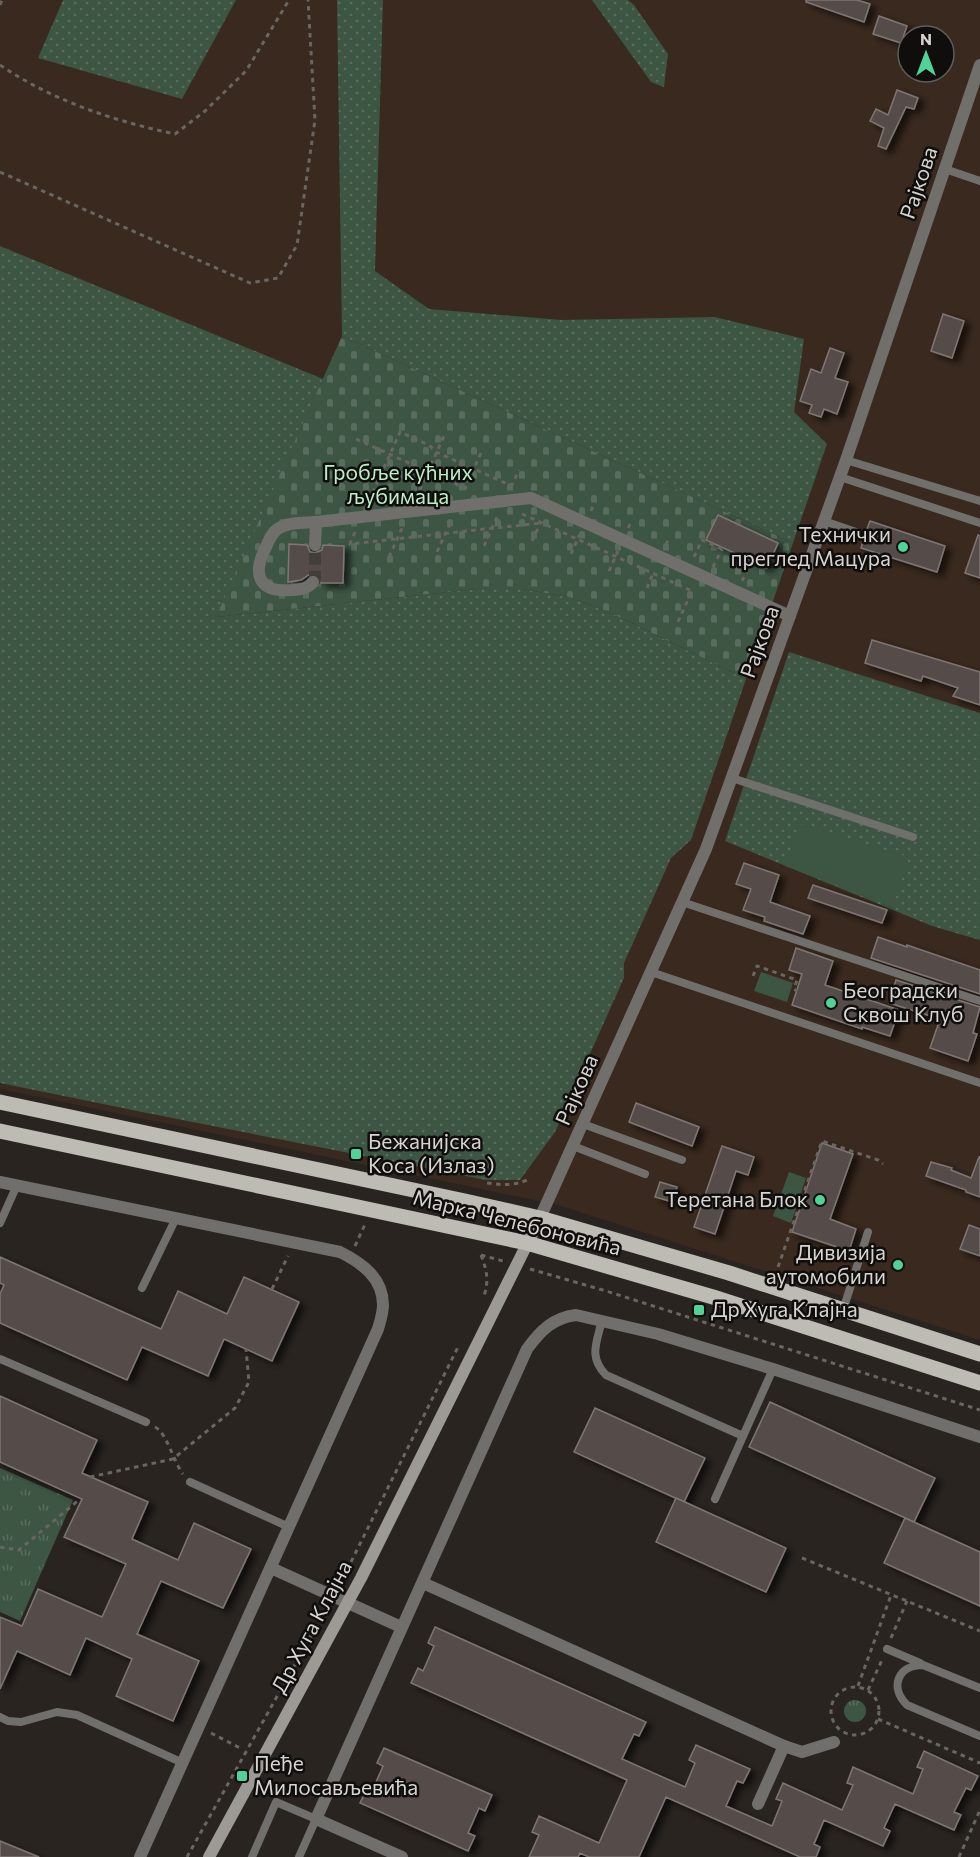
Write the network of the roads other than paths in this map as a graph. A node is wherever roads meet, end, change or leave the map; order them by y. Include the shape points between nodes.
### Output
1 (980, 65) edge
2 (945, 169) junction
3 (980, 181) edge
4 (846, 460) junction
5 (840, 477) junction
6 (980, 501) edge
7 (824, 521) junction
8 (316, 522) junction
9 (980, 523) edge
10 (865, 535) dead end
11 (315, 545) tunnel mouth
12 (313, 582) dead end
13 (790, 615) junction
14 (732, 778) junction
15 (913, 837) dead end
16 (682, 902) junction
17 (651, 972) junction
18 (980, 1001) edge
19 (980, 1083) edge
20 (0, 1102) edge
21 (583, 1124) junction
22 (0, 1131) edge
23 (573, 1146) junction
24 (682, 1160) dead end
25 (645, 1174) dead end
26 (0, 1182) edge
27 (17, 1185) junction
28 (176, 1218) junction
29 (540, 1218) junction
30 (0, 1223) edge
31 (868, 1232) dead end
32 (527, 1244) junction
33 (142, 1288) dead end
34 (843, 1310) junction
35 (602, 1320) junction
36 (980, 1354) edge
37 (0, 1359) edge
38 (774, 1369) junction
39 (980, 1383) edge
40 (146, 1422) road end
41 (743, 1436) junction
42 (980, 1437) edge
43 (190, 1482) road end
44 (715, 1499) dead end
45 (289, 1527) junction
46 (271, 1568) junction
47 (423, 1583) junction
48 (348, 1602) junction
49 (401, 1627) junction
50 (887, 1649) dead end
51 (923, 1665) junction
52 (980, 1688) edge
53 (0, 1717) edge
54 (980, 1736) edge
55 (834, 1742) dead end
56 (784, 1746) junction
57 (183, 1763) junction
58 (758, 1804) dead end
59 (316, 1819) junction
60 (140, 1857) edge
61 (209, 1857) edge
62 (252, 1857) edge
63 (299, 1857) edge
64 (402, 1857) edge

1 - 2 street, Рајкова
2 - 3 lane
2 - 4 street, Рајкова
4 - 5 street, Рајкова
4 - 6 lane
5 - 7 street, Рајкова
5 - 9 lane
7 - 10 lane
7 - 13 street, Рајкова
8 - 11 street
8 - 12 street via 280,527 258,568 264,584 272,589 304,589
8 - 13 street via 531,498
13 - 14 street, Рајкова
14 - 15 lane
14 - 16 street, Рајкова
16 - 17 street, Рајкова
16 - 18 lane
17 - 19 lane
17 - 21 street, Рајкова
20 - 29 main road, Марка Челебоновића
21 - 23 street, Рајкова
21 - 24 lane
22 - 32 main road, Марка Челебоновића
23 - 25 lane
23 - 29 street, Рајкова
26 - 27 street
27 - 28 street
27 - 30 lane
28 - 33 lane
28 - 45 street via 340,1252 365,1266 380,1289 383,1306 378,1329
29 - 32 main road, Др Хуга Клајна
29 - 34 main road, Марка Челебоновића
31 - 34 lane
32 - 39 main road, Марка Челебоновића via 713,1296
32 - 48 main road, Др Хуга Клајна
34 - 36 main road, Марка Челебоновића
35 - 38 street
35 - 41 lane via 594,1355 597,1367 606,1375
35 - 47 street via 565,1317 549,1324 527,1349
37 - 40 lane
38 - 41 lane
38 - 42 street
41 - 44 lane
43 - 45 lane
45 - 46 street
46 - 48 street
46 - 57 street
47 - 49 street
47 - 56 street
48 - 49 street
48 - 61 main road, Др Хуга Клајна
49 - 59 street
50 - 51 lane
51 - 52 lane
51 - 54 lane via 907,1668 900,1674 897,1691 901,1699
53 - 57 lane via 21,1722 57,1712 77,1715
55 - 56 street via 802,1752
56 - 58 street
57 - 60 street
59 - 62 lane via 276,1802
59 - 63 lane
59 - 64 street

